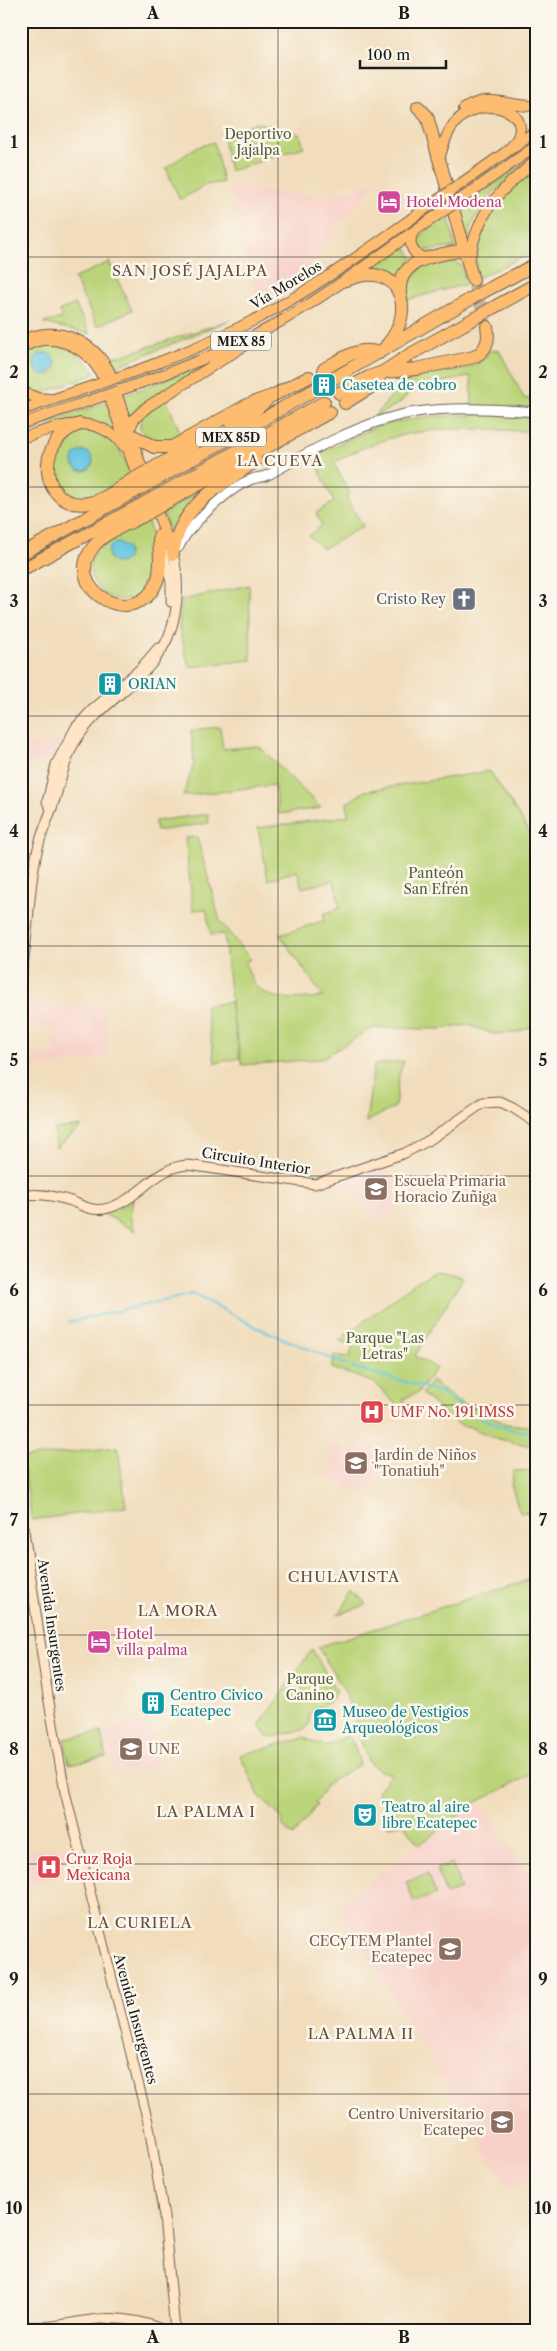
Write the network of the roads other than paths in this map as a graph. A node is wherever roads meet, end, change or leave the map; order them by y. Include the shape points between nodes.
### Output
1 (536, 106) edge
2 (418, 107) dead end
3 (536, 131) edge
4 (536, 146) edge
5 (507, 151) junction
6 (437, 155) junction
7 (536, 161) edge
8 (413, 232) junction
9 (464, 250) junction
10 (426, 258) junction
11 (536, 264) edge
12 (469, 265) junction
13 (348, 280) junction
14 (472, 280) tunnel mouth
15 (536, 284) edge
16 (400, 293) junction
17 (487, 327) tunnel mouth
18 (264, 330) junction
19 (21, 341) edge
20 (21, 349) edge
21 (379, 353) junction
22 (324, 369) dead end
23 (383, 372) junction
24 (309, 377) dead end
25 (331, 380) dead end
26 (316, 389) dead end
27 (21, 391) edge
28 (272, 396) junction
29 (59, 398) junction
30 (342, 398) dead end
31 (21, 410) edge
32 (536, 412) edge
33 (21, 424) edge
34 (80, 424) junction
35 (129, 432) junction
36 (21, 438) edge
37 (280, 439) junction
38 (130, 457) junction
39 (150, 476) junction
40 (132, 487) junction
41 (159, 501) junction
42 (141, 511) junction
43 (158, 536) junction
44 (21, 554) edge
45 (174, 558) junction
46 (21, 570) edge
47 (50, 807) junction
48 (21, 976) edge
49 (536, 1123) edge
50 (21, 1196) edge
51 (21, 1510) edge
52 (24, 1540) edge
53 (21, 2325) edge
54 (164, 2330) edge
55 (175, 2330) edge

1 - 6 main road via 498,100 473,104 449,124
2 - 6 highway via 427,116
3 - 5 main road, Vía Morelos / MEX 85
4 - 8 main road, Vía Morelos / MEX 85, bridge
5 - 6 main road via 517,137 517,119 505,108 490,107 471,112 454,124
5 - 29 main road, Vía Morelos / MEX 85, bridge via 340,269 258,318 167,360
6 - 9 highway
7 - 12 main road via 504,187 489,206 476,232
8 - 10 main road via 412,248 418,256
8 - 13 main road, Vía Morelos / MEX 85
9 - 10 highway
9 - 12 highway
10 - 16 highway via 407,270 400,281
11 - 21 highway, bridge
12 - 14 highway
13 - 16 highway via 364,275 378,276 392,283
13 - 18 main road, Vía Morelos / MEX 85
15 - 23 highway, bridge via 409,354
16 - 21 highway via 403,309 398,331
17 - 23 highway via 486,346 474,357
18 - 33 main road, Vía Morelos / MEX 85 via 172,372
18 - 35 main road via 245,346 147,407 134,419
19 - 20 main road via 39,334 66,335 93,351 106,374 90,357 69,344 46,340 33,342
21 - 22 highway via 362,350
21 - 25 highway
23 - 30 highway via 371,387
24 - 28 highway
26 - 39 highway, MEX 85D
27 - 29 main road via 36,398
28 - 35 highway via 249,404 172,447 154,448
28 - 39 highway via 253,412
29 - 31 main road, Vía Morelos / MEX 85
32 - 45 street via 457,410 411,413 381,421 289,461 266,476 249,480 195,523
34 - 36 main road
34 - 38 main road via 110,432
34 - 40 highway via 62,434 49,452 47,470 55,490 68,500 85,503
35 - 38 main road via 115,400
35 - 45 main road
37 - 41 highway
37 - 41 highway, MEX 85D via 327,407
37 - 45 highway via 266,454 192,508 178,531
38 - 43 main road
39 - 40 highway, MEX 85D, bridge
40 - 44 highway, MEX 85D
41 - 42 highway, MEX 85D, bridge
42 - 43 highway via 101,539 90,551 86,574 96,594 105,601 121,605 132,604 147,595 160,572
42 - 46 highway, MEX 85D
43 - 47 main road via 171,590 163,639 147,662 91,711 72,734 56,764 47,802
45 - 47 main road via 176,610 166,645 152,666 86,726 72,748
47 - 48 main road via 37,849
49 - 50 main road, Circuito Interior via 500,1102 483,1103 405,1153 316,1184 188,1165 170,1168 122,1203 104,1209 91,1210 57,1197
51 - 52 main road, Avenida Insurgentes
52 - 55 main road, Avenida Insurgentes via 65,1792 152,2143 164,2218
53 - 54 main road via 35,2328 94,2319 126,2319

